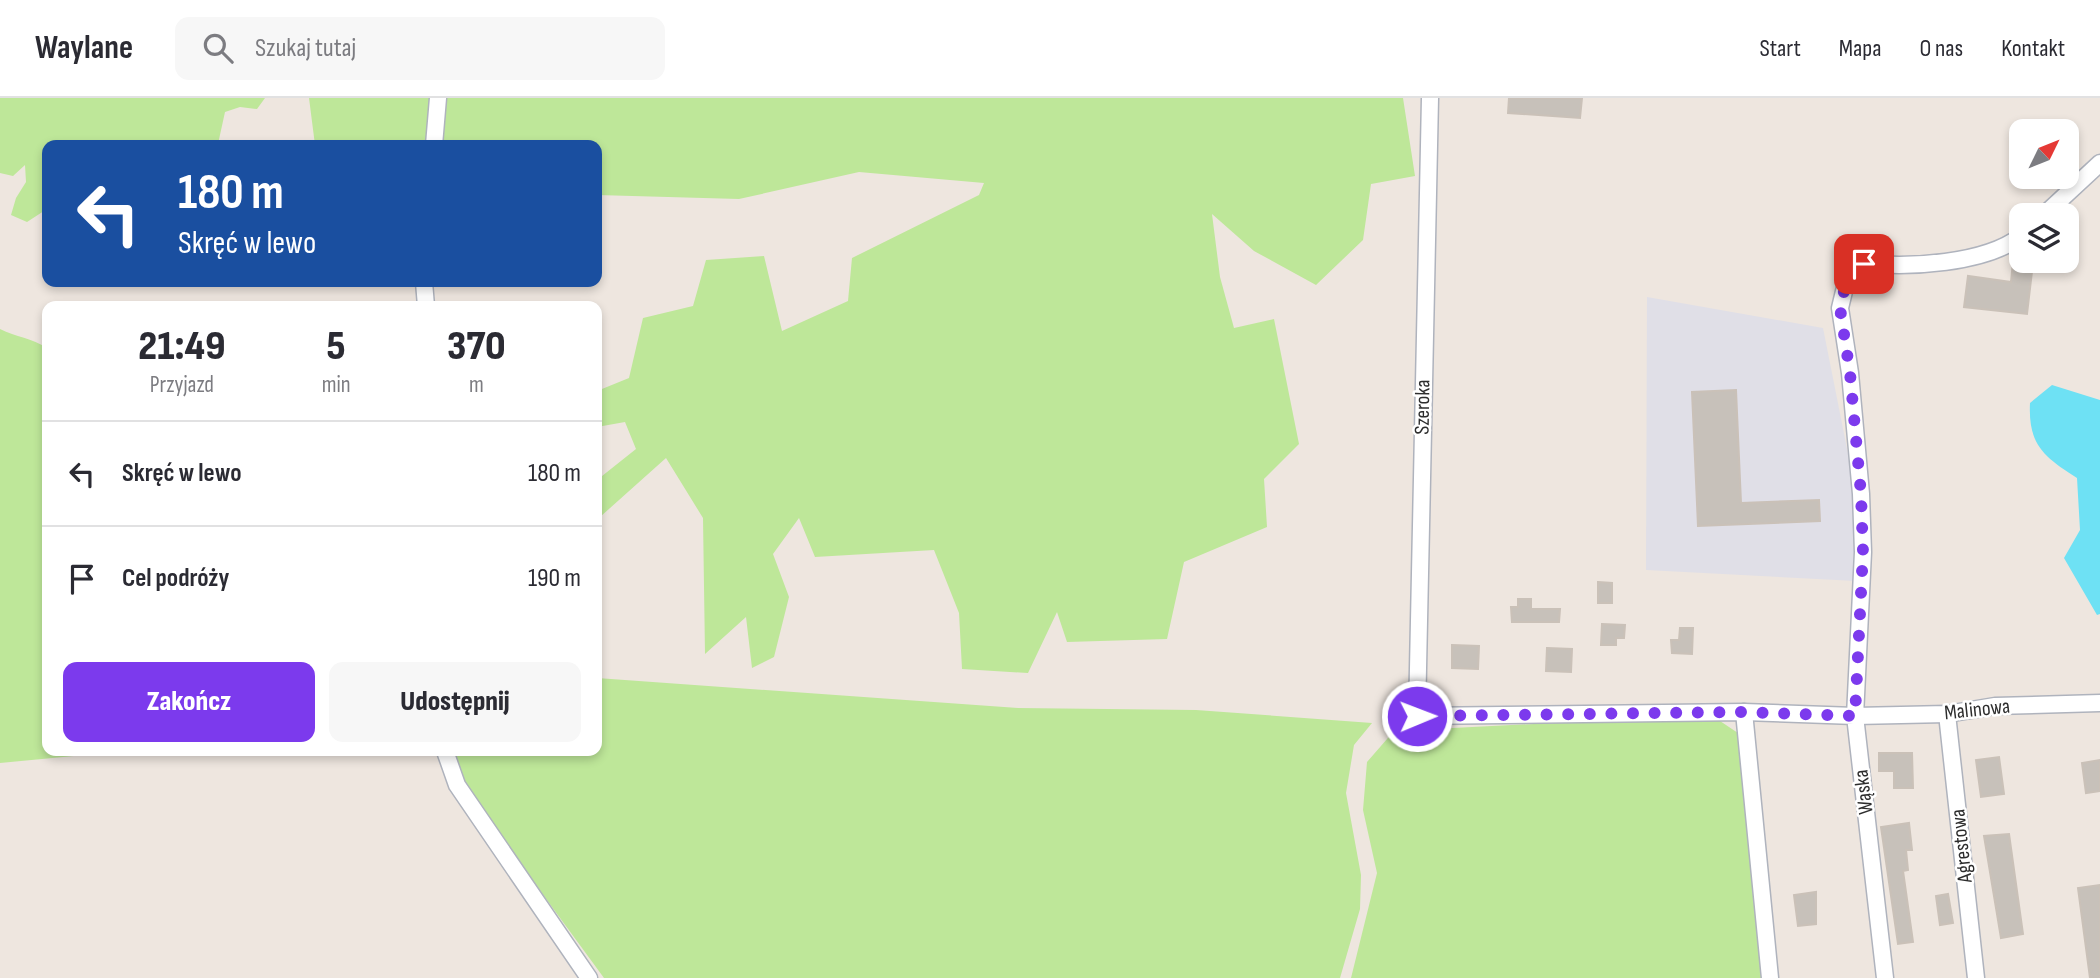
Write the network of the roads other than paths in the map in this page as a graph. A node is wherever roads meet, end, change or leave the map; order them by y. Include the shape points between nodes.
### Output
1 (438, 98) edge
2 (1430, 98) edge
3 (434, 140) edge
4 (2100, 163) edge
5 (2057, 203) edge
6 (2009, 241) edge
7 (2100, 703) edge
8 (1744, 712) junction
9 (1947, 714) junction
10 (1855, 716) junction
11 (447, 756) edge
12 (589, 978) edge
13 (1770, 978) edge
14 (1885, 978) edge
15 (1976, 978) edge

1 - 3 street
2 - 8 street, Szeroka via 1417,716
4 - 5 street
6 - 10 street, Wąska via 1964,259 1903,267 1864,264 1846,283 1840,308 1859,460 1863,552
7 - 9 street, Malinowa via 1995,706
8 - 10 street
8 - 13 street
9 - 10 street, Malinowa
9 - 15 street, Agrestowa
10 - 14 street, Wąska
11 - 12 street via 457,785

